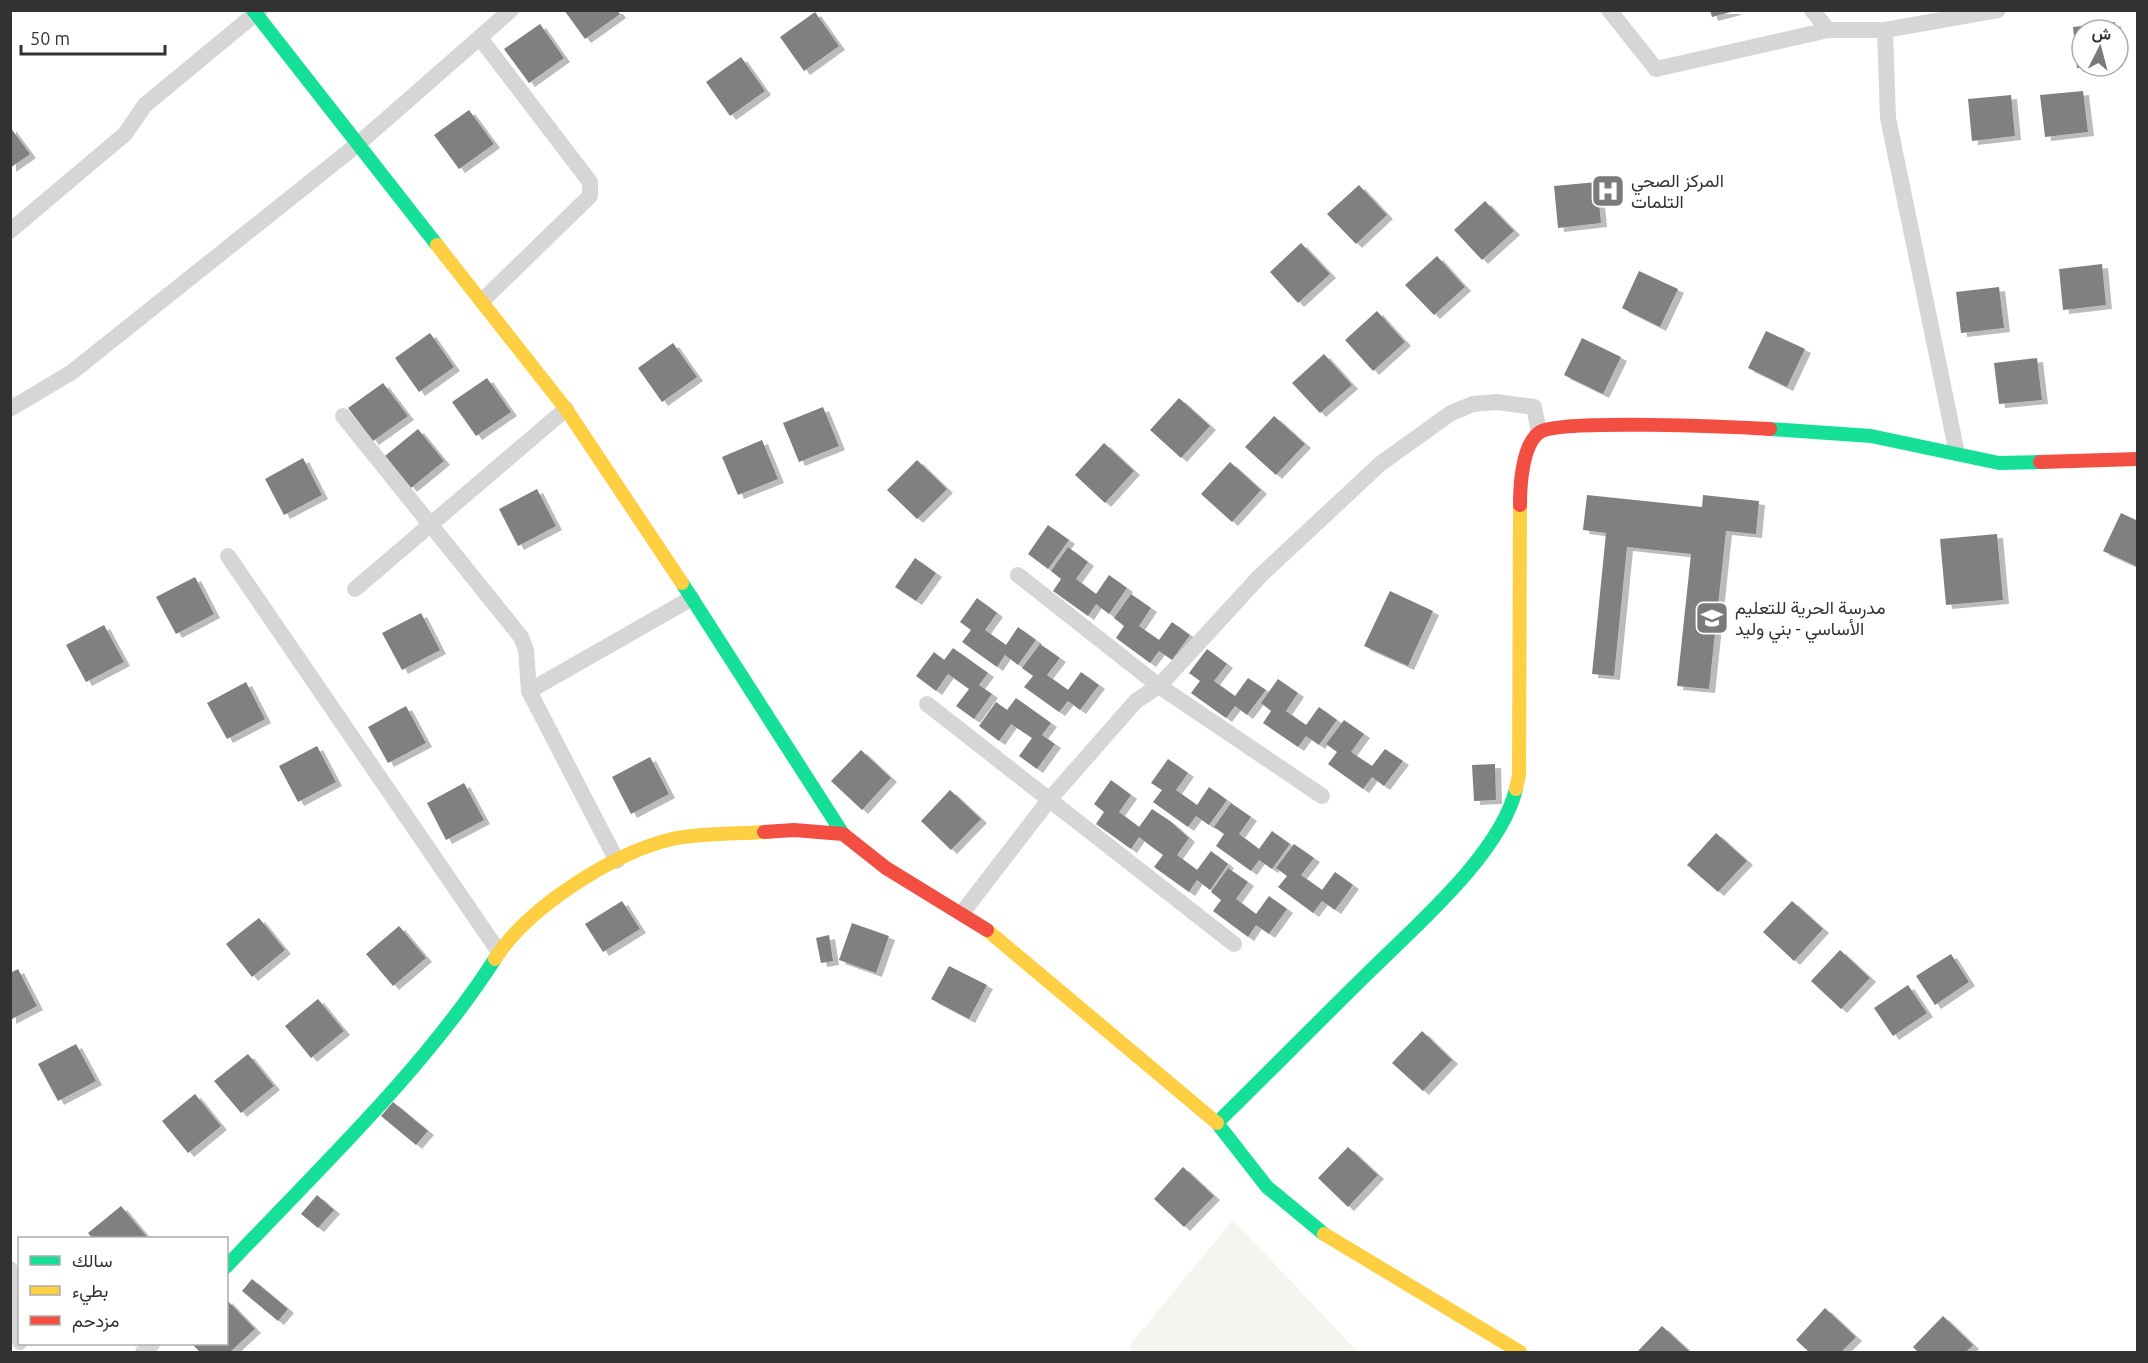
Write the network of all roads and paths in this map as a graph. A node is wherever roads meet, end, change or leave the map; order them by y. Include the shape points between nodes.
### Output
1 (511, 10) edge
2 (1609, 10) edge
3 (1812, 10) edge
4 (1998, 10) edge
5 (256, 12) edge
6 (1828, 30) junction
7 (1885, 30) junction
8 (480, 38) junction
9 (358, 144) junction
10 (10, 231) edge
11 (482, 302) junction
12 (10, 409) edge
13 (566, 409) junction
14 (343, 416) dead end
15 (1539, 432) junction
16 (1957, 453) junction
17 (2138, 459) edge
18 (429, 525) junction
19 (228, 556) dead end
20 (1018, 575) dead end
21 (355, 589) dead end
22 (692, 598) junction
23 (1159, 686) junction
24 (529, 691) junction
25 (927, 704) dead end
26 (1322, 796) dead end
27 (1049, 800) junction
28 (843, 834) junction
29 (617, 861) junction
30 (962, 913) junction
31 (1234, 944) dead end
32 (499, 952) junction
33 (1217, 1123) junction
34 (228, 1265) edge
35 (10, 1269) edge
36 (18, 1328) edge
37 (1520, 1353) edge

1 - 8 street
2 - 6 street via 1656,69
3 - 6 street
4 - 7 street
5 - 9 street
5 - 10 street via 145,105 125,134
6 - 7 street
7 - 16 street via 1888,118
8 - 9 street
8 - 11 street via 591,188 590,195
9 - 11 street
9 - 12 street via 72,372
11 - 13 street
13 - 18 street
13 - 22 street
14 - 18 street
15 - 16 street via 1553,427 1596,425 1748,428 1871,436
15 - 23 street via 1534,407 1496,402 1473,404 1451,413 1371,472 1260,576
15 - 33 street via 1527,451 1520,484 1519,775 1511,809 1497,835 1442,899
16 - 17 street via 1999,463
18 - 21 street
18 - 24 street via 521,637 526,650
19 - 32 street
20 - 23 street
22 - 24 street
22 - 28 street
23 - 26 street
23 - 27 street via 1136,700
24 - 29 street
25 - 27 street
27 - 30 street
27 - 31 street
28 - 29 street via 794,830 693,836 653,844
28 - 30 street via 885,868
29 - 32 street via 548,902
30 - 33 street via 984,927
32 - 34 street via 463,1008
33 - 37 street via 1267,1187 1314,1228
35 - 36 street

